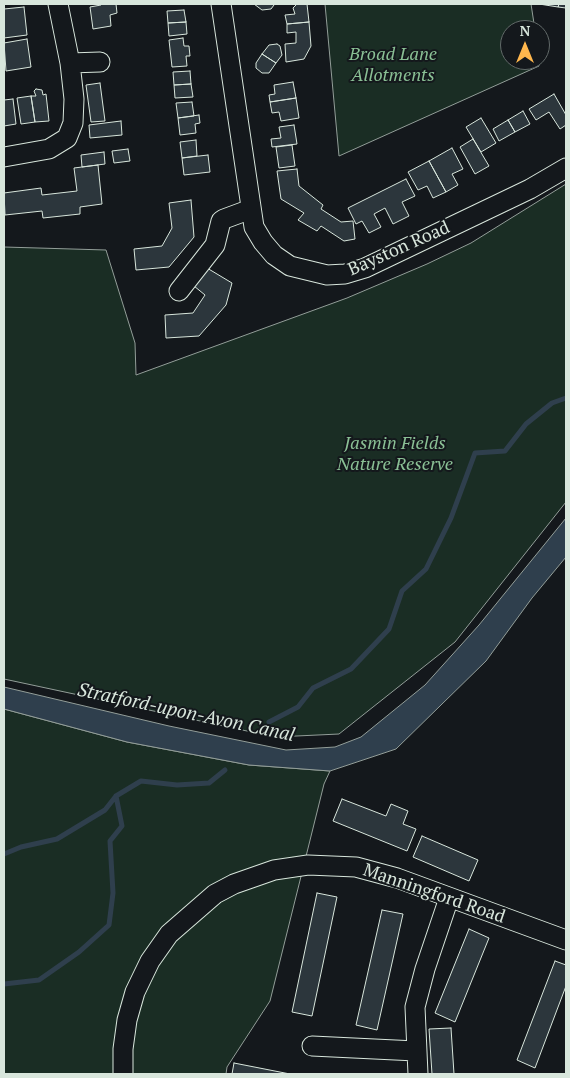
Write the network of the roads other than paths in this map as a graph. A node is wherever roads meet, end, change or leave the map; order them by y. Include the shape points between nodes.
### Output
1 (58, 4) edge
2 (221, 4) edge
3 (100, 62) dead end
4 (70, 63) junction
5 (4, 157) edge
6 (566, 168) edge
7 (252, 209) junction
8 (178, 292) dead end
9 (449, 898) junction
10 (566, 940) edge
11 (312, 1046) dead end
12 (416, 1051) junction
13 (123, 1074) edge
14 (418, 1074) edge

1 - 4 street
2 - 7 street, Bayston Road
3 - 4 street
4 - 5 street via 74,99 73,123 67,138 49,149
6 - 7 street, Bayston Road via 530,189 365,268 345,274 327,275 290,266 274,255 254,227
7 - 8 street via 221,221 215,245
9 - 10 street, Manningford Road
9 - 12 street via 415,1006
9 - 13 street, Manningford Road via 356,866 291,866 234,884 216,894 169,934 150,961 126,1020
11 - 12 street
12 - 14 street

